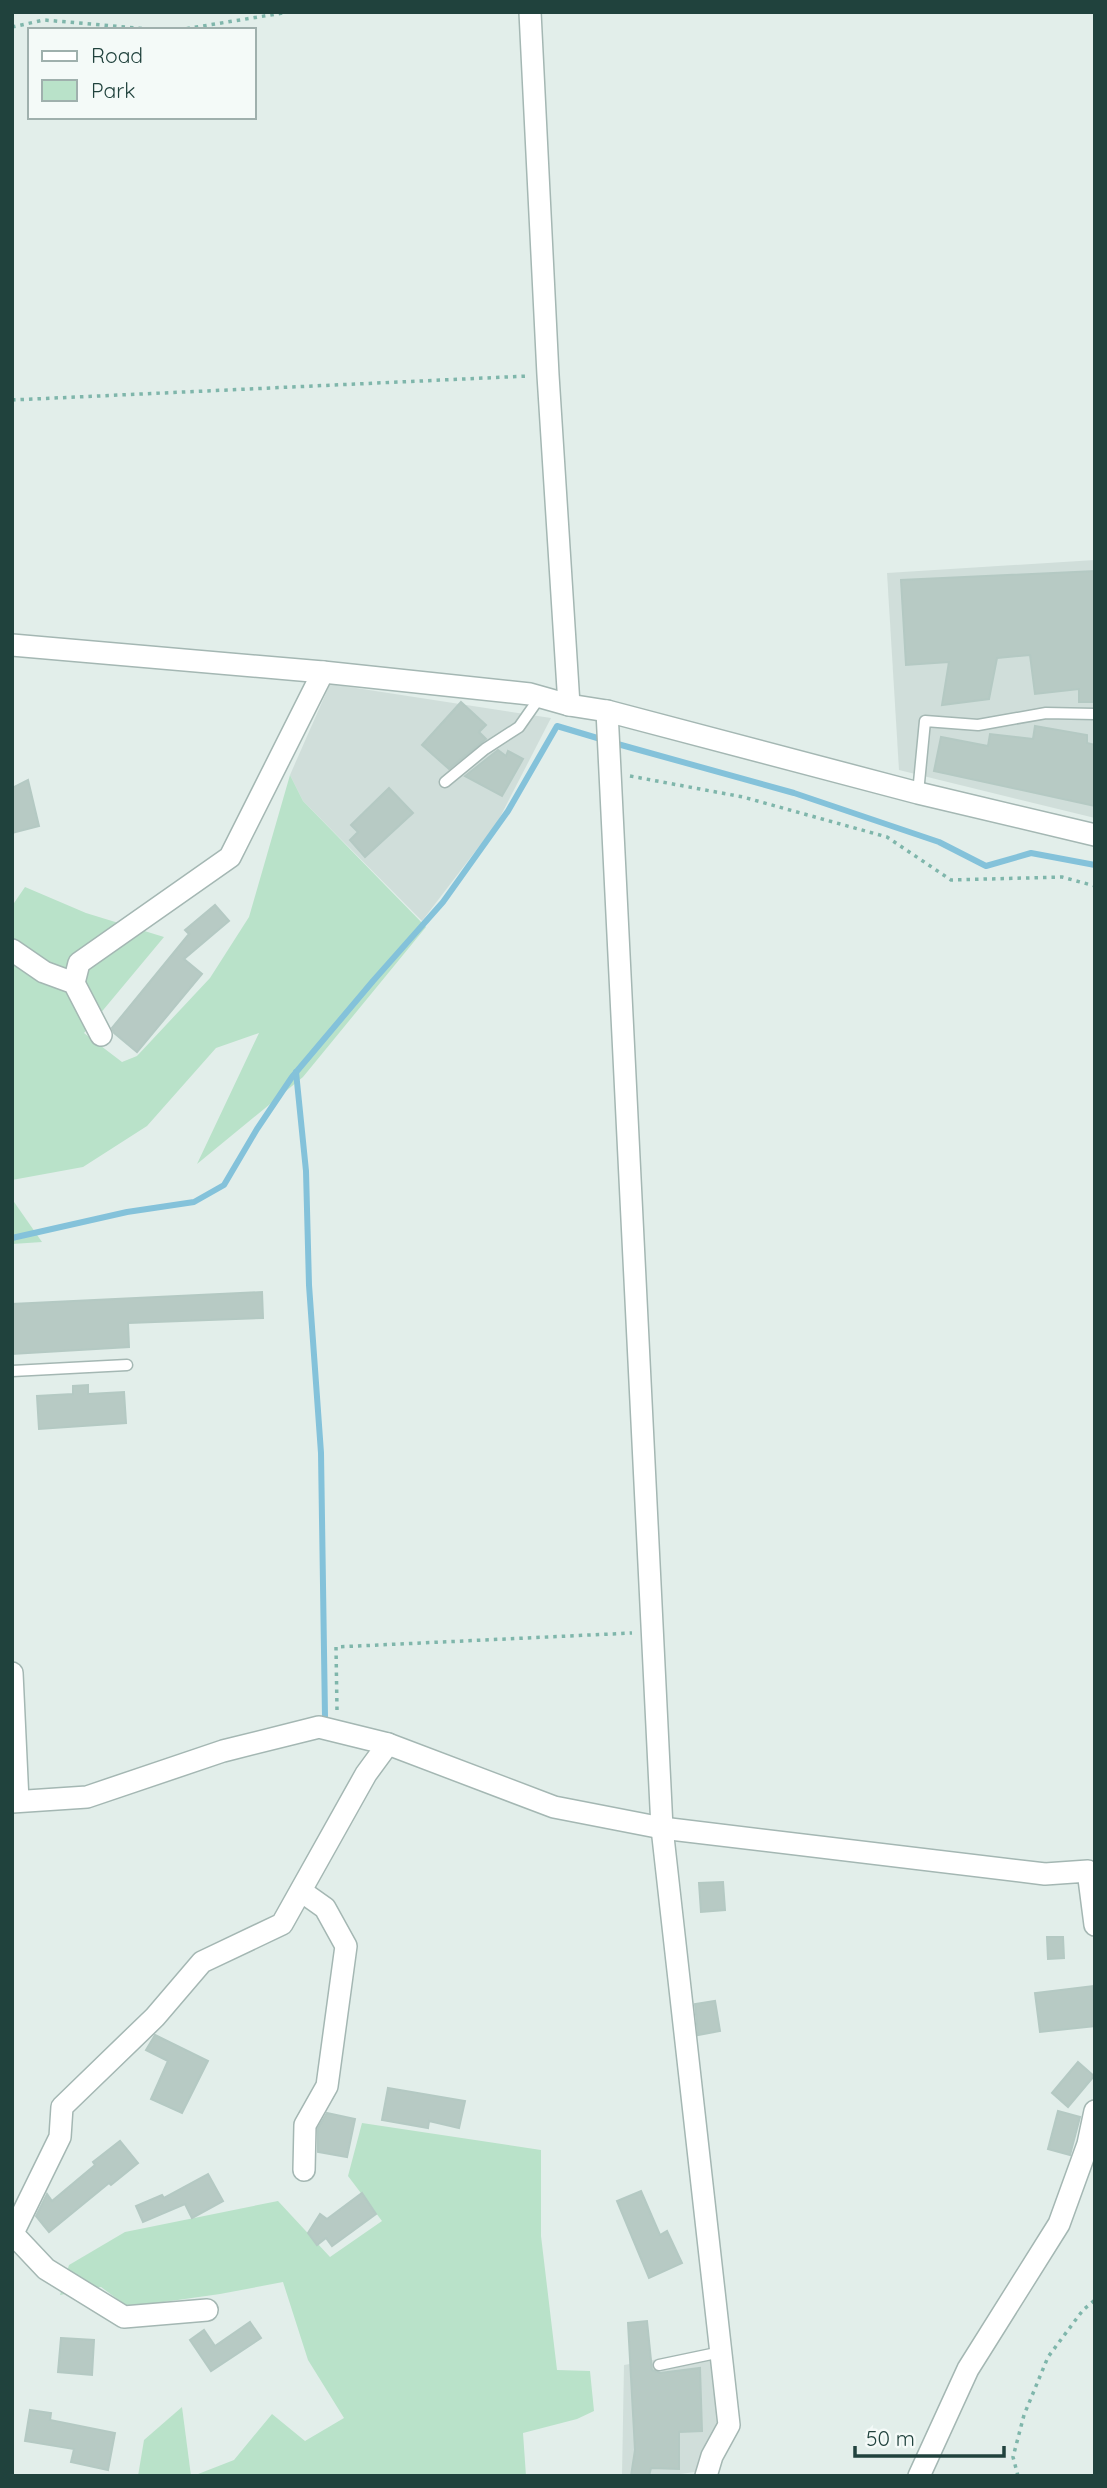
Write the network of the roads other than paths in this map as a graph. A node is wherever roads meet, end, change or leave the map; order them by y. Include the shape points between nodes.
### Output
1 (530, 12) edge
2 (12, 645) edge
3 (323, 672) junction
4 (540, 697) junction
5 (569, 705) junction
6 (607, 711) junction
7 (1095, 714) edge
8 (445, 782) dead end
9 (918, 793) junction
10 (1095, 835) edge
11 (12, 950) edge
12 (74, 983) junction
13 (101, 1035) dead end
14 (127, 1365) dead end
15 (12, 1371) edge
16 (12, 1673) edge
17 (388, 1744) junction
18 (15, 1801) edge
19 (662, 1828) junction
20 (301, 1891) junction
21 (1095, 1925) edge
22 (1095, 2110) edge
23 (304, 2170) dead end
24 (13, 2235) edge
25 (207, 2311) dead end
26 (721, 2352) junction
27 (659, 2365) dead end
28 (706, 2476) edge
29 (919, 2476) edge

1 - 5 street
2 - 3 street
3 - 4 street
3 - 12 street via 230,857 79,963
4 - 5 street
4 - 8 lane via 519,727
5 - 6 street
6 - 9 street
6 - 19 street
7 - 9 lane via 1046,713 978,725 925,721
9 - 10 street
11 - 12 street via 44,972
12 - 13 street
14 - 15 lane
16 - 18 street
17 - 18 street via 319,1727 223,1751 87,1797
17 - 19 street via 554,1807
17 - 20 street via 366,1774
19 - 21 street via 1045,1874 1088,1871
19 - 26 street
20 - 23 street via 325,1908 346,1946 327,2086 305,2125
20 - 24 street via 282,1924 202,1962 155,2017 62,2107 60,2137
22 - 29 street via 1088,2144 1059,2224 968,2369
24 - 25 street via 46,2269 124,2317
26 - 27 lane
26 - 28 street via 729,2425

